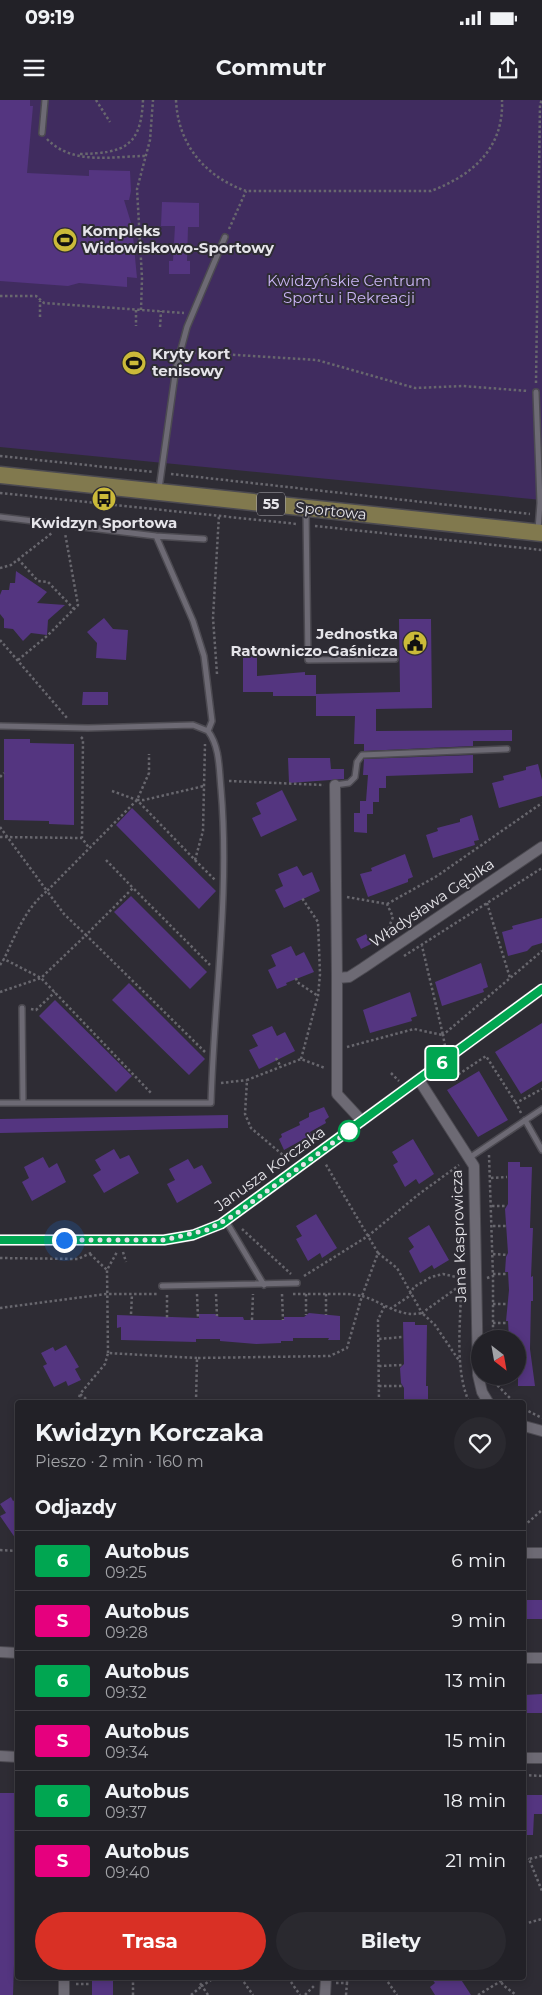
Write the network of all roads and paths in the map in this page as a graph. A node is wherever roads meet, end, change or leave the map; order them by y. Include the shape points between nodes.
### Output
1 (45, 100) edge
2 (96, 100) edge
3 (143, 100) edge
4 (153, 100) edge
5 (176, 100) edge
6 (502, 100) edge
7 (542, 100) edge
8 (110, 122) dead end
9 (42, 133) dead end
10 (51, 143) dead end
11 (76, 154) junction
12 (146, 156) junction
13 (246, 191) junction
14 (225, 237) joint
15 (0, 296) edge
16 (40, 300) junction
17 (136, 309) junction
18 (140, 310) junction
19 (161, 311) junction
20 (193, 314) junction
21 (40, 317) dead end
22 (136, 326) dead end
23 (160, 327) dead end
24 (180, 352) junction
25 (536, 392) junction
26 (0, 456) edge
27 (161, 472) junction
28 (0, 475) edge
29 (158, 492) junction
30 (0, 493) edge
31 (219, 498) junction
32 (306, 508) junction
33 (540, 515) junction
34 (219, 516) junction
35 (0, 517) edge
36 (63, 525) junction
37 (306, 526) junction
38 (540, 533) edge
39 (156, 536) junction
40 (204, 539) dead end
41 (542, 550) edge
42 (18, 559) junction
43 (0, 568) edge
44 (74, 609) junction
45 (0, 640) edge
46 (395, 659) dead end
47 (18, 660) junction
48 (217, 677) dead end
49 (0, 726) edge
50 (75, 727) junction
51 (208, 731) junction
52 (78, 735) dead end
53 (507, 749) dead end
54 (149, 754) dead end
55 (4, 773) dead end
56 (0, 777) edge
57 (220, 781) junction
58 (335, 785) junction
59 (204, 786) junction
60 (112, 791) dead end
61 (137, 800) junction
62 (542, 803) edge
63 (0, 827) edge
64 (0, 837) edge
65 (7, 837) junction
66 (82, 838) junction
67 (542, 847) edge
68 (89, 848) junction
69 (106, 860) dead end
70 (195, 860) junction
71 (542, 868) edge
72 (133, 888) junction
73 (336, 888) junction
74 (47, 890) junction
75 (225, 891) junction
76 (302, 898) dead end
77 (487, 903) junction
78 (387, 904) junction
79 (86, 935) junction
80 (395, 946) junction
81 (422, 946) junction
82 (542, 951) edge
83 (400, 958) dead end
84 (4, 959) junction
85 (0, 965) edge
86 (220, 975) junction
87 (42, 978) junction
88 (296, 978) dead end
89 (337, 978) junction
90 (510, 978) junction
91 (542, 989) edge
92 (0, 992) edge
93 (55, 992) junction
94 (318, 996) junction
95 (22, 1008) joint
96 (443, 1035) junction
97 (346, 1038) dead end
98 (346, 1047) junction
99 (445, 1051) dead end
100 (346, 1055) dead end
101 (276, 1058) dead end
102 (301, 1059) junction
103 (213, 1060) junction
104 (281, 1067) junction
105 (325, 1069) dead end
106 (391, 1074) dead end
107 (458, 1075) dead end
108 (247, 1080) junction
109 (420, 1080) junction
110 (225, 1083) dead end
111 (402, 1084) dead end
112 (542, 1089) edge
113 (159, 1102) junction
114 (0, 1103) edge
115 (23, 1103) junction
116 (516, 1103) junction
117 (542, 1109) edge
118 (525, 1120) junction
119 (362, 1121) junction
120 (492, 1149) dead end
121 (542, 1150) edge
122 (319, 1153) junction
123 (469, 1158) junction
124 (299, 1168) junction
125 (507, 1177) dead end
126 (491, 1178) junction
127 (492, 1206) junction
128 (507, 1206) dead end
129 (226, 1220) junction
130 (493, 1226) junction
131 (507, 1226) dead end
132 (232, 1230) junction
133 (368, 1236) junction
134 (0, 1240) edge
135 (95, 1251) dead end
136 (109, 1251) dead end
137 (117, 1252) junction
138 (378, 1253) junction
139 (90, 1254) junction
140 (493, 1254) junction
141 (508, 1255) dead end
142 (0, 1258) edge
143 (126, 1262) dead end
144 (107, 1270) junction
145 (508, 1274) dead end
146 (294, 1275) dead end
147 (493, 1275) junction
148 (300, 1277) dead end
149 (472, 1281) junction
150 (297, 1283) dead end
151 (264, 1285) junction
152 (461, 1285) junction
153 (162, 1286) dead end
154 (106, 1294) junction
155 (132, 1294) junction
156 (157, 1294) dead end
157 (167, 1294) dead end
158 (196, 1294) dead end
159 (216, 1294) dead end
160 (253, 1294) dead end
161 (282, 1294) dead end
162 (306, 1294) dead end
163 (326, 1294) dead end
164 (412, 1294) junction
165 (362, 1296) junction
166 (494, 1304) junction
167 (508, 1304) dead end
168 (385, 1305) junction
169 (0, 1308) edge
170 (390, 1309) junction
171 (422, 1313) junction
172 (131, 1314) dead end
173 (306, 1315) dead end
174 (326, 1315) dead end
175 (217, 1316) dead end
176 (167, 1318) dead end
177 (198, 1318) dead end
178 (252, 1320) dead end
179 (283, 1320) dead end
180 (493, 1323) junction
181 (508, 1323) dead end
182 (493, 1330) edge
183 (402, 1337) dead end
184 (379, 1338) junction
185 (108, 1354) junction
186 (197, 1358) junction
187 (460, 1362) junction
188 (402, 1365) dead end
189 (379, 1366) junction
190 (499, 1385) edge
191 (379, 1386) junction
192 (403, 1386) dead end
193 (80, 1394) junction
194 (505, 1395) junction
195 (502, 1399) dead end
196 (78, 1400) edge
197 (88, 1400) edge
198 (196, 1400) edge
199 (379, 1400) edge
200 (468, 1400) edge
201 (487, 1400) edge
202 (511, 1400) edge
203 (526, 1410) edge
204 (542, 1418) edge
205 (526, 1427) edge
206 (542, 1431) edge
207 (542, 1510) edge
208 (526, 1524) edge
209 (0, 1550) edge
210 (15, 1551) edge
211 (526, 1553) edge
212 (542, 1553) edge
213 (0, 1652) edge
214 (15, 1652) edge
215 (526, 1658) edge
216 (542, 1658) edge
217 (0, 1756) edge
218 (15, 1757) edge
219 (526, 1758) edge
220 (542, 1758) edge
221 (526, 1775) edge
222 (542, 1776) edge
223 (542, 1856) edge
224 (526, 1857) edge
225 (529, 1858) junction
226 (542, 1891) edge
227 (542, 1919) edge
228 (526, 1923) edge
229 (133, 1980) edge
230 (211, 1980) edge
231 (242, 1980) edge
232 (326, 1980) edge
233 (386, 1980) edge
234 (500, 1980) edge
235 (501, 1980) edge
236 (67, 1981) edge
237 (200, 1982) dead end
238 (291, 1982) dead end
239 (347, 1983) dead end
240 (89, 1984) dead end
241 (202, 1986) junction
242 (64, 1995) edge
243 (133, 1995) edge
244 (191, 1995) edge
245 (208, 1995) edge
246 (253, 1995) edge
247 (300, 1995) edge
248 (325, 1995) edge
249 (346, 1995) edge
250 (397, 1995) edge
251 (478, 1995) edge
252 (516, 1995) edge

1 - 9 lane
2 - 8 path
3 - 11 path via 141,125 132,142 112,152
4 - 12 path
5 - 13 path via 178,125 196,159 234,187
6 - 13 path via 501,126 484,156 458,179 431,191
7 - 25 path
10 - 11 path
11 - 12 path via 100,159
12 - 18 path via 136,189 142,278
13 - 14 path
14 - 20 lane
15 - 16 path via 36,296
16 - 17 path via 44,303
16 - 21 path
17 - 18 path
17 - 22 path
18 - 19 path
19 - 20 path
19 - 23 path
20 - 24 lane
24 - 25 path via 317,360 415,388 463,386
24 - 27 lane
25 - 33 lane
26 - 27 path
27 - 29 lane
27 - 33 path
28 - 29 main road, Sportowa / 55
29 - 31 main road, Sportowa / 55
30 - 34 path
31 - 32 main road, Sportowa / 55
31 - 34 path
32 - 37 lane
32 - 38 main road, Sportowa / 55
33 - 38 lane
34 - 37 path
34 - 48 path via 213,618
35 - 36 lane
36 - 39 lane
36 - 42 path
36 - 44 path via 78,605
37 - 41 path
37 - 46 lane via 308,660
39 - 40 lane
39 - 51 lane via 193,621 204,656 212,721
42 - 43 path
42 - 44 path via 38,581 48,582
44 - 47 path
45 - 47 path
47 - 50 path
49 - 50 lane
50 - 51 lane via 193,725
51 - 57 lane via 215,740
51 - 59 path via 204,739
52 - 66 path via 83,739
53 - 58 lane via 362,755 357,762 355,777
54 - 61 path via 149,773
55 - 56 path
57 - 58 path
57 - 75 lane
58 - 73 street
59 - 61 path
59 - 70 path via 203,831
60 - 61 path
61 - 68 path
61 - 70 path
62 - 78 path via 437,876
63 - 65 path
64 - 65 path
65 - 66 path
65 - 74 path
66 - 68 path
67 - 80 street, Władysława Gębika
68 - 74 path
69 - 72 path
70 - 75 path
71 - 77 path
72 - 79 path
72 - 86 path
73 - 78 path via 349,899
73 - 89 street
74 - 79 path via 64,914
74 - 84 path via 24,916
75 - 86 lane
76 - 94 path via 318,922
77 - 81 path
77 - 90 path
78 - 80 path via 393,917 387,932
79 - 87 path
79 - 103 path
80 - 89 street, Władysława Gębika via 349,977
81 - 83 path
81 - 96 path
82 - 90 path
84 - 85 path
84 - 87 path
86 - 103 lane
87 - 92 path
87 - 93 path
88 - 94 path
89 - 119 street via 337,1094
90 - 96 path
91 - 109 street, Janusza Korczaka
93 - 95 path via 36,1010
93 - 113 path
94 - 102 path
95 - 115 lane
96 - 98 path via 414,1029
96 - 99 path
97 - 98 path
98 - 100 path
101 - 104 path
102 - 104 path
102 - 105 path
103 - 113 lane via 211,1103
104 - 108 path
106 - 111 path
107 - 116 path via 486,1056
108 - 110 path
108 - 124 path via 245,1114 251,1128
109 - 119 street, Janusza Korczaka
109 - 123 street, Jana Kasprowicza
112 - 116 path
113 - 115 lane
114 - 115 lane
116 - 118 path
117 - 118 lane
118 - 121 lane
118 - 123 lane
119 - 122 street, Janusza Korczaka
120 - 126 path via 489,1157
122 - 124 street, Janusza Korczaka
122 - 133 path
123 - 133 path
123 - 149 street, Jana Kasprowicza via 474,1166
124 - 129 street, Janusza Korczaka
125 - 126 path
126 - 127 path
127 - 128 path
127 - 130 path
129 - 132 lane
129 - 134 street, Janusza Korczaka via 193,1235 164,1240
130 - 131 path
130 - 140 path
132 - 146 path via 239,1226
132 - 151 lane
133 - 138 path
133 - 148 path via 308,1276
135 - 139 path
136 - 137 path
137 - 143 path via 124,1252
137 - 144 path
138 - 164 path via 397,1268
138 - 165 path
139 - 142 path via 78,1259
139 - 144 path
140 - 141 path
140 - 147 path
144 - 154 path
145 - 147 path
147 - 149 path
147 - 166 path
149 - 152 path
149 - 164 path via 443,1274 414,1287
149 - 201 street, Jana Kasprowicza via 478,1375
150 - 151 lane
151 - 153 lane
152 - 171 path
152 - 187 path
154 - 155 path
154 - 169 path
154 - 185 path
155 - 156 path
155 - 172 path
157 - 176 path
158 - 177 path
159 - 175 path
160 - 178 path
161 - 179 path
162 - 173 path
163 - 174 path
164 - 170 path
164 - 171 path
165 - 168 path
165 - 186 path via 347,1348 330,1356
166 - 167 path
166 - 180 path
168 - 170 path
168 - 184 path via 378,1320
170 - 171 path via 398,1313
171 - 187 path via 435,1325
180 - 181 path
180 - 182 path
183 - 184 path
184 - 189 path
185 - 186 path
185 - 193 path
186 - 198 path
187 - 200 path
188 - 189 path
189 - 191 path
190 - 194 path
191 - 192 path
191 - 199 path
193 - 196 path
193 - 197 path
194 - 195 path
194 - 202 path
203 - 204 path
205 - 206 street
207 - 208 path
209 - 210 path
211 - 212 street
213 - 214 street
215 - 216 street
217 - 218 street
219 - 220 street
221 - 222 path
223 - 225 path
224 - 225 path
225 - 226 path
227 - 228 path
229 - 243 path
230 - 241 path
231 - 246 path
232 - 248 street
233 - 250 path
234 - 251 path
235 - 252 path
236 - 240 path
236 - 242 street
237 - 241 path
238 - 247 path
239 - 249 path
241 - 244 path
241 - 245 path

